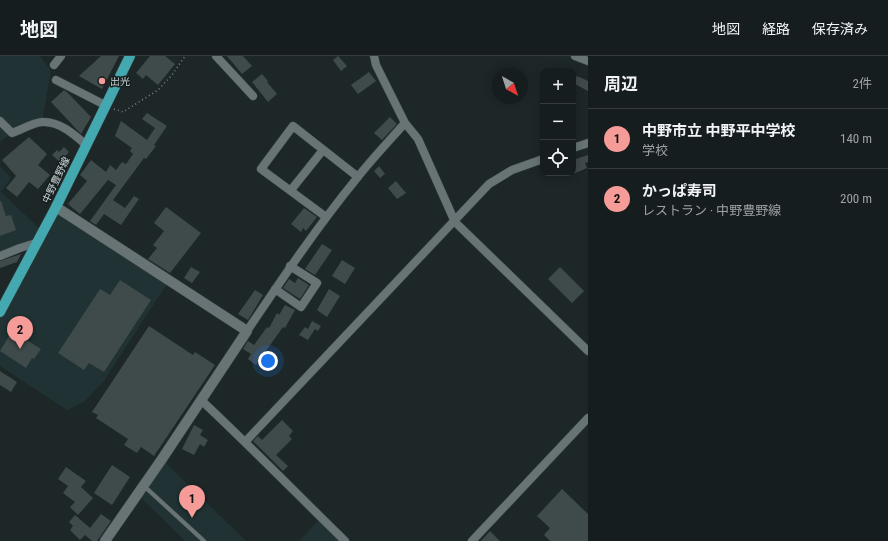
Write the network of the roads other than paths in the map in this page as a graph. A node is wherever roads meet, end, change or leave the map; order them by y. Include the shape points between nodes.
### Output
1 (61, 56) edge
2 (130, 56) edge
3 (216, 56) edge
4 (374, 56) edge
5 (575, 56) edge
6 (588, 61) edge
7 (54, 65) dead end
8 (56, 80) dead end
9 (253, 96) dead end
10 (105, 105) junction
11 (0, 121) edge
12 (405, 123) junction
13 (588, 143) edge
14 (86, 145) junction
15 (576, 147) edge
16 (323, 150) junction
17 (540, 160) edge
18 (358, 177) junction
19 (291, 190) junction
20 (56, 207) junction
21 (326, 217) junction
22 (455, 222) junction
23 (36, 243) junction
24 (0, 256) edge
25 (290, 266) junction
26 (275, 289) junction
27 (0, 312) edge
28 (247, 331) junction
29 (588, 351) edge
30 (201, 400) junction
31 (588, 418) edge
32 (246, 442) junction
33 (144, 485) junction
34 (105, 541) edge
35 (204, 541) edge
36 (345, 541) edge
37 (472, 541) edge

1 - 7 street
2 - 10 main road, 中野豊野線
3 - 9 street
4 - 12 street via 376,66
5 - 6 street
8 - 10 street
10 - 14 main road, 中野豊野線
11 - 14 street via 12,133 42,122 55,124 66,129
12 - 18 street
12 - 22 street via 418,139
13 - 15 street
14 - 20 main road, 中野豊野線
16 - 18 street
16 - 19 street
16 - 19 street via 293,126 261,169
17 - 22 street via 512,170 489,184
18 - 21 street
19 - 21 street
20 - 23 main road, 中野豊野線
20 - 28 street
21 - 25 street
22 - 29 street
22 - 32 street
23 - 24 street
23 - 27 main road, 中野豊野線
25 - 26 street
25 - 26 street via 317,283 301,307
26 - 28 street
28 - 30 street
30 - 32 street
30 - 33 street
31 - 37 street
32 - 36 street
33 - 34 street
33 - 35 lane

